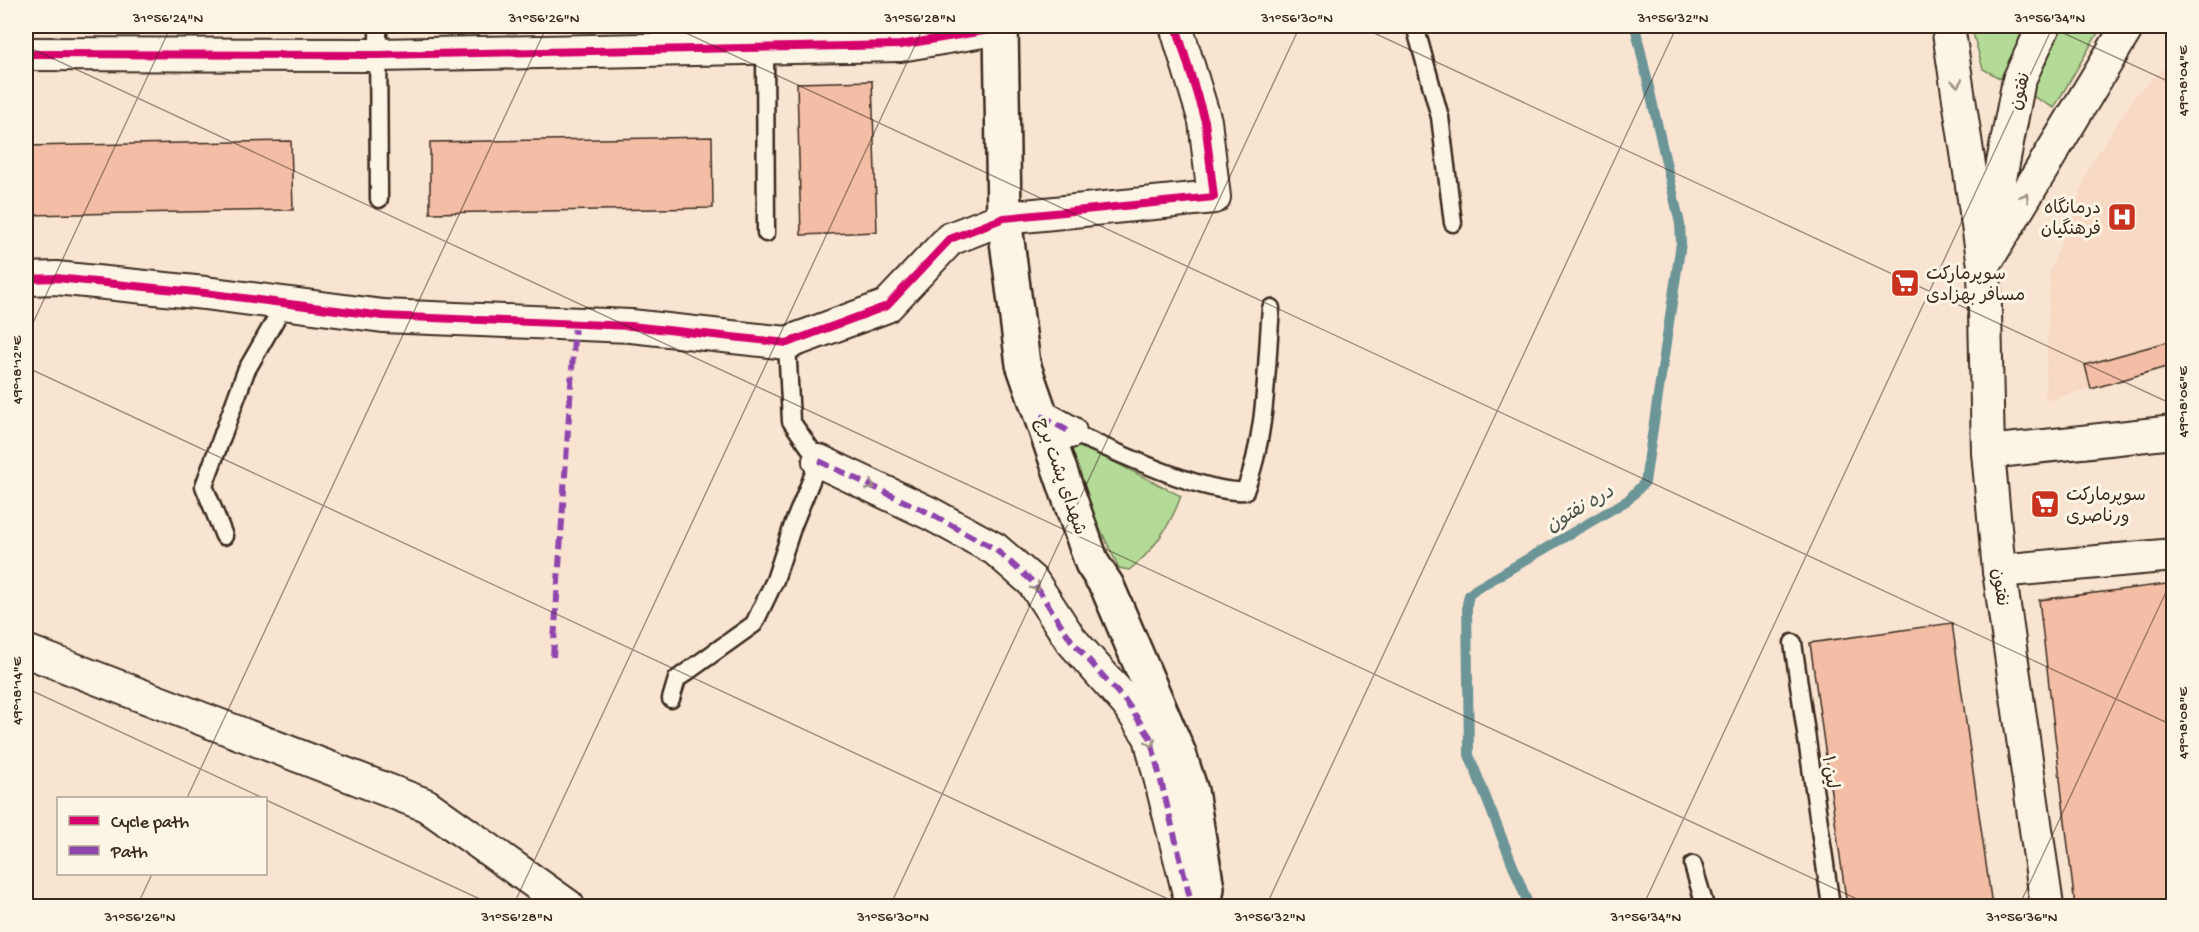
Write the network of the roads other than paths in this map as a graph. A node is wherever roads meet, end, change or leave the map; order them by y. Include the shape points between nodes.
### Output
1 (1176, 26) edge
2 (1415, 26) edge
3 (1948, 26) edge
4 (2044, 26) edge
5 (2128, 26) edge
6 (1001, 27) edge
7 (378, 40) edge
8 (765, 47) junction
9 (26, 54) edge
10 (379, 199) dead end
11 (1004, 218) junction
12 (1453, 223) dead end
13 (766, 233) dead end
14 (1984, 265) junction
15 (26, 279) edge
16 (285, 303) junction
17 (1271, 308) dead end
18 (787, 343) junction
19 (2174, 432) edge
20 (1061, 440) junction
21 (1988, 452) junction
22 (819, 461) junction
23 (224, 536) dead end
24 (2174, 555) edge
25 (1999, 571) junction
26 (1793, 643) dead end
27 (26, 651) edge
28 (671, 699) dead end
29 (1693, 866) dead end
30 (568, 906) edge
31 (1192, 906) edge
32 (1204, 906) edge
33 (1705, 906) edge
34 (1831, 906) edge
35 (2047, 906) edge

1 - 11 street via 1205,121 1214,197
2 - 12 lane via 1440,117
3 -> 14 street, نفتون
4 - 14 street, نفتون via 2019,80
14 -> 5 street
6 - 8 street via 900,45
6 - 11 street, شهدای پشت برج
7 - 8 street
7 - 9 street
7 - 10 lane
8 - 13 lane
11 - 18 street via 950,239 887,306
11 - 20 street, شهدای پشت برج via 1023,364 1041,416
14 - 21 street, نفتون
15 - 16 street via 56,278
16 - 18 street via 383,316 631,326
16 - 23 lane via 246,371 204,486
17 - 20 lane via 1259,432 1252,475 1245,491 1231,492
18 - 22 lane via 791,421
19 - 21 street
20 - 32 street, شهدای پشت برج via 1092,563 1107,586 1191,791 1207,888
21 - 25 street, نفتون
22 - 28 lane via 775,580 754,624 677,679
22 -> 31 street via 995,549 1033,582 1071,640 1128,704 1150,737
24 - 25 street
25 - 35 street, نفتون
26 - 34 lane, لین ۱
27 - 30 street via 426,805
29 - 33 lane

